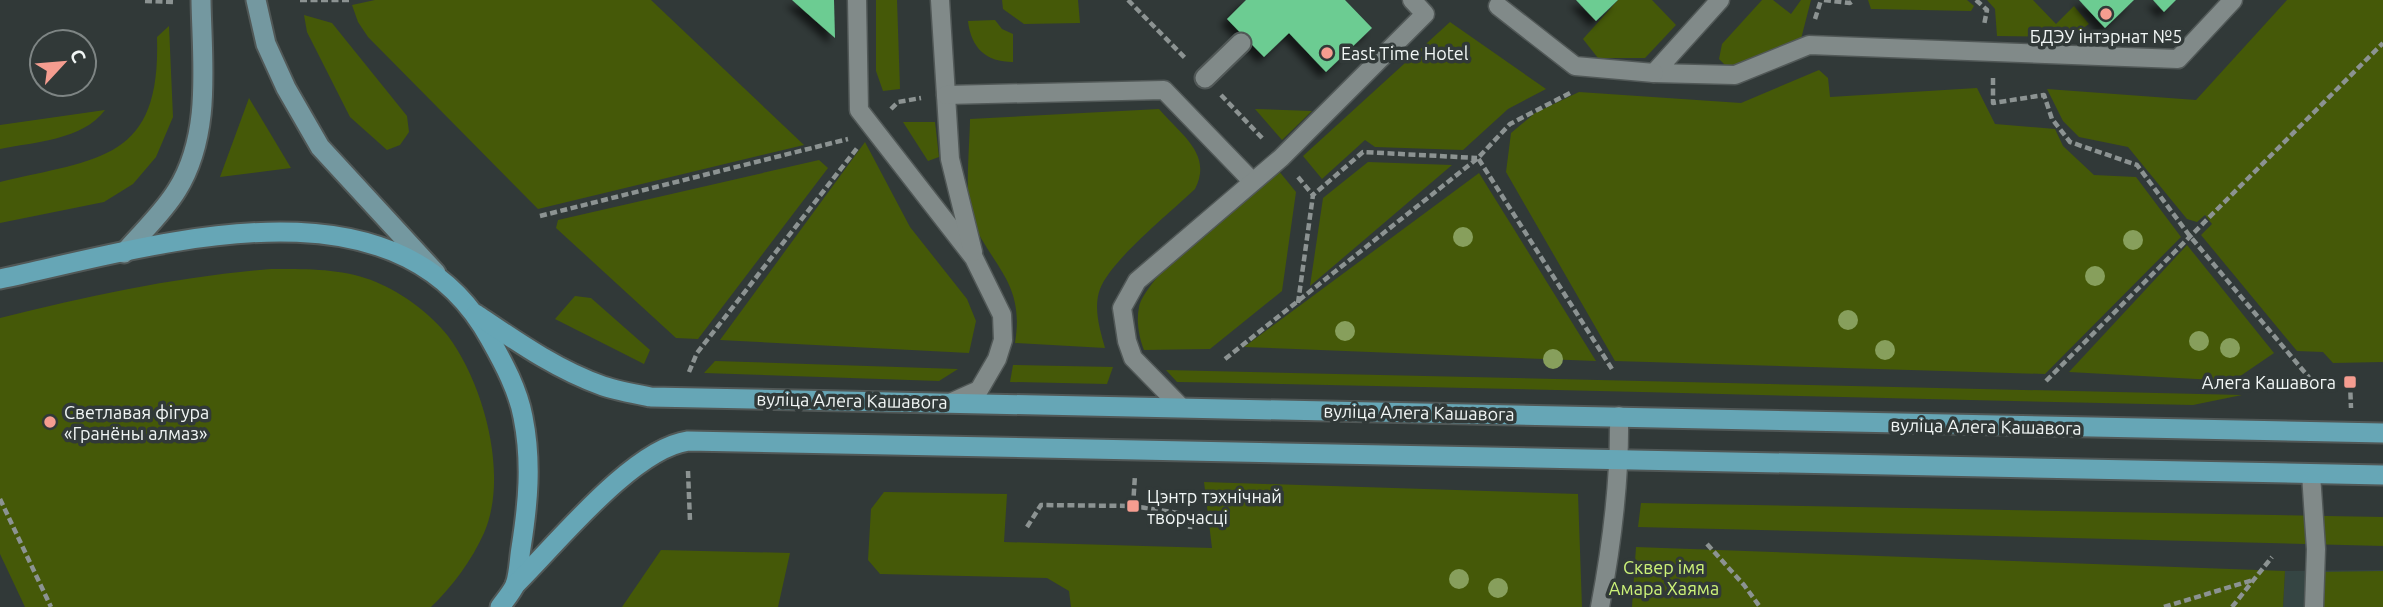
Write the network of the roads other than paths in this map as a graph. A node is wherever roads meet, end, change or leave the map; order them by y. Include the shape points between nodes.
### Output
1 (201, 0) edge
2 (256, 0) edge
3 (857, 0) edge
4 (940, 0) edge
5 (1412, 0) edge
6 (1720, 0) edge
7 (2232, 0) edge
8 (1498, 6) dead end
9 (1241, 43) dead end
10 (1654, 73) junction
11 (1205, 78) road end
12 (946, 95) junction
13 (1251, 180) junction
14 (124, 253) junction
15 (974, 258) junction
16 (436, 273) junction
17 (0, 279) edge
18 (476, 314) junction
19 (952, 402) junction
20 (1181, 407) junction
21 (1619, 416) junction
22 (2383, 433) edge
23 (1619, 462) junction
24 (2311, 474) junction
25 (2383, 475) edge
26 (515, 585) junction
27 (500, 607) edge
28 (1600, 607) edge
29 (2314, 607) edge

1 - 14 main road via 203,104 194,149 177,190
2 - 16 main road via 266,44 320,147
3 - 15 lane via 859,110
4 - 12 lane
5 - 13 lane via 1425,14 1281,158
6 - 10 lane
7 - 10 lane via 2178,59 1809,45 1735,75
8 - 10 lane via 1576,66
9 - 11 street
12 - 13 lane via 1164,90
12 - 15 lane via 950,159
13 - 20 lane via 1136,281 1122,308 1133,358
14 - 16 main road via 240,233 291,230 383,247
14 - 17 main road
15 - 19 lane via 1002,315 1003,340 979,390
16 - 18 main road
18 - 19 main road, вуліца Алега Кашавога via 570,371 604,386 651,397
18 - 26 main road via 520,402 530,451
19 - 20 main road, вуліца Алега Кашавога
20 - 21 main road, вуліца Алега Кашавога
21 - 22 main road, вуліца Алега Кашавога
21 - 23 lane
23 - 24 main road
23 - 26 main road via 688,441 664,447 640,462
23 - 28 lane
24 - 25 main road
24 - 29 lane
26 - 27 main road

